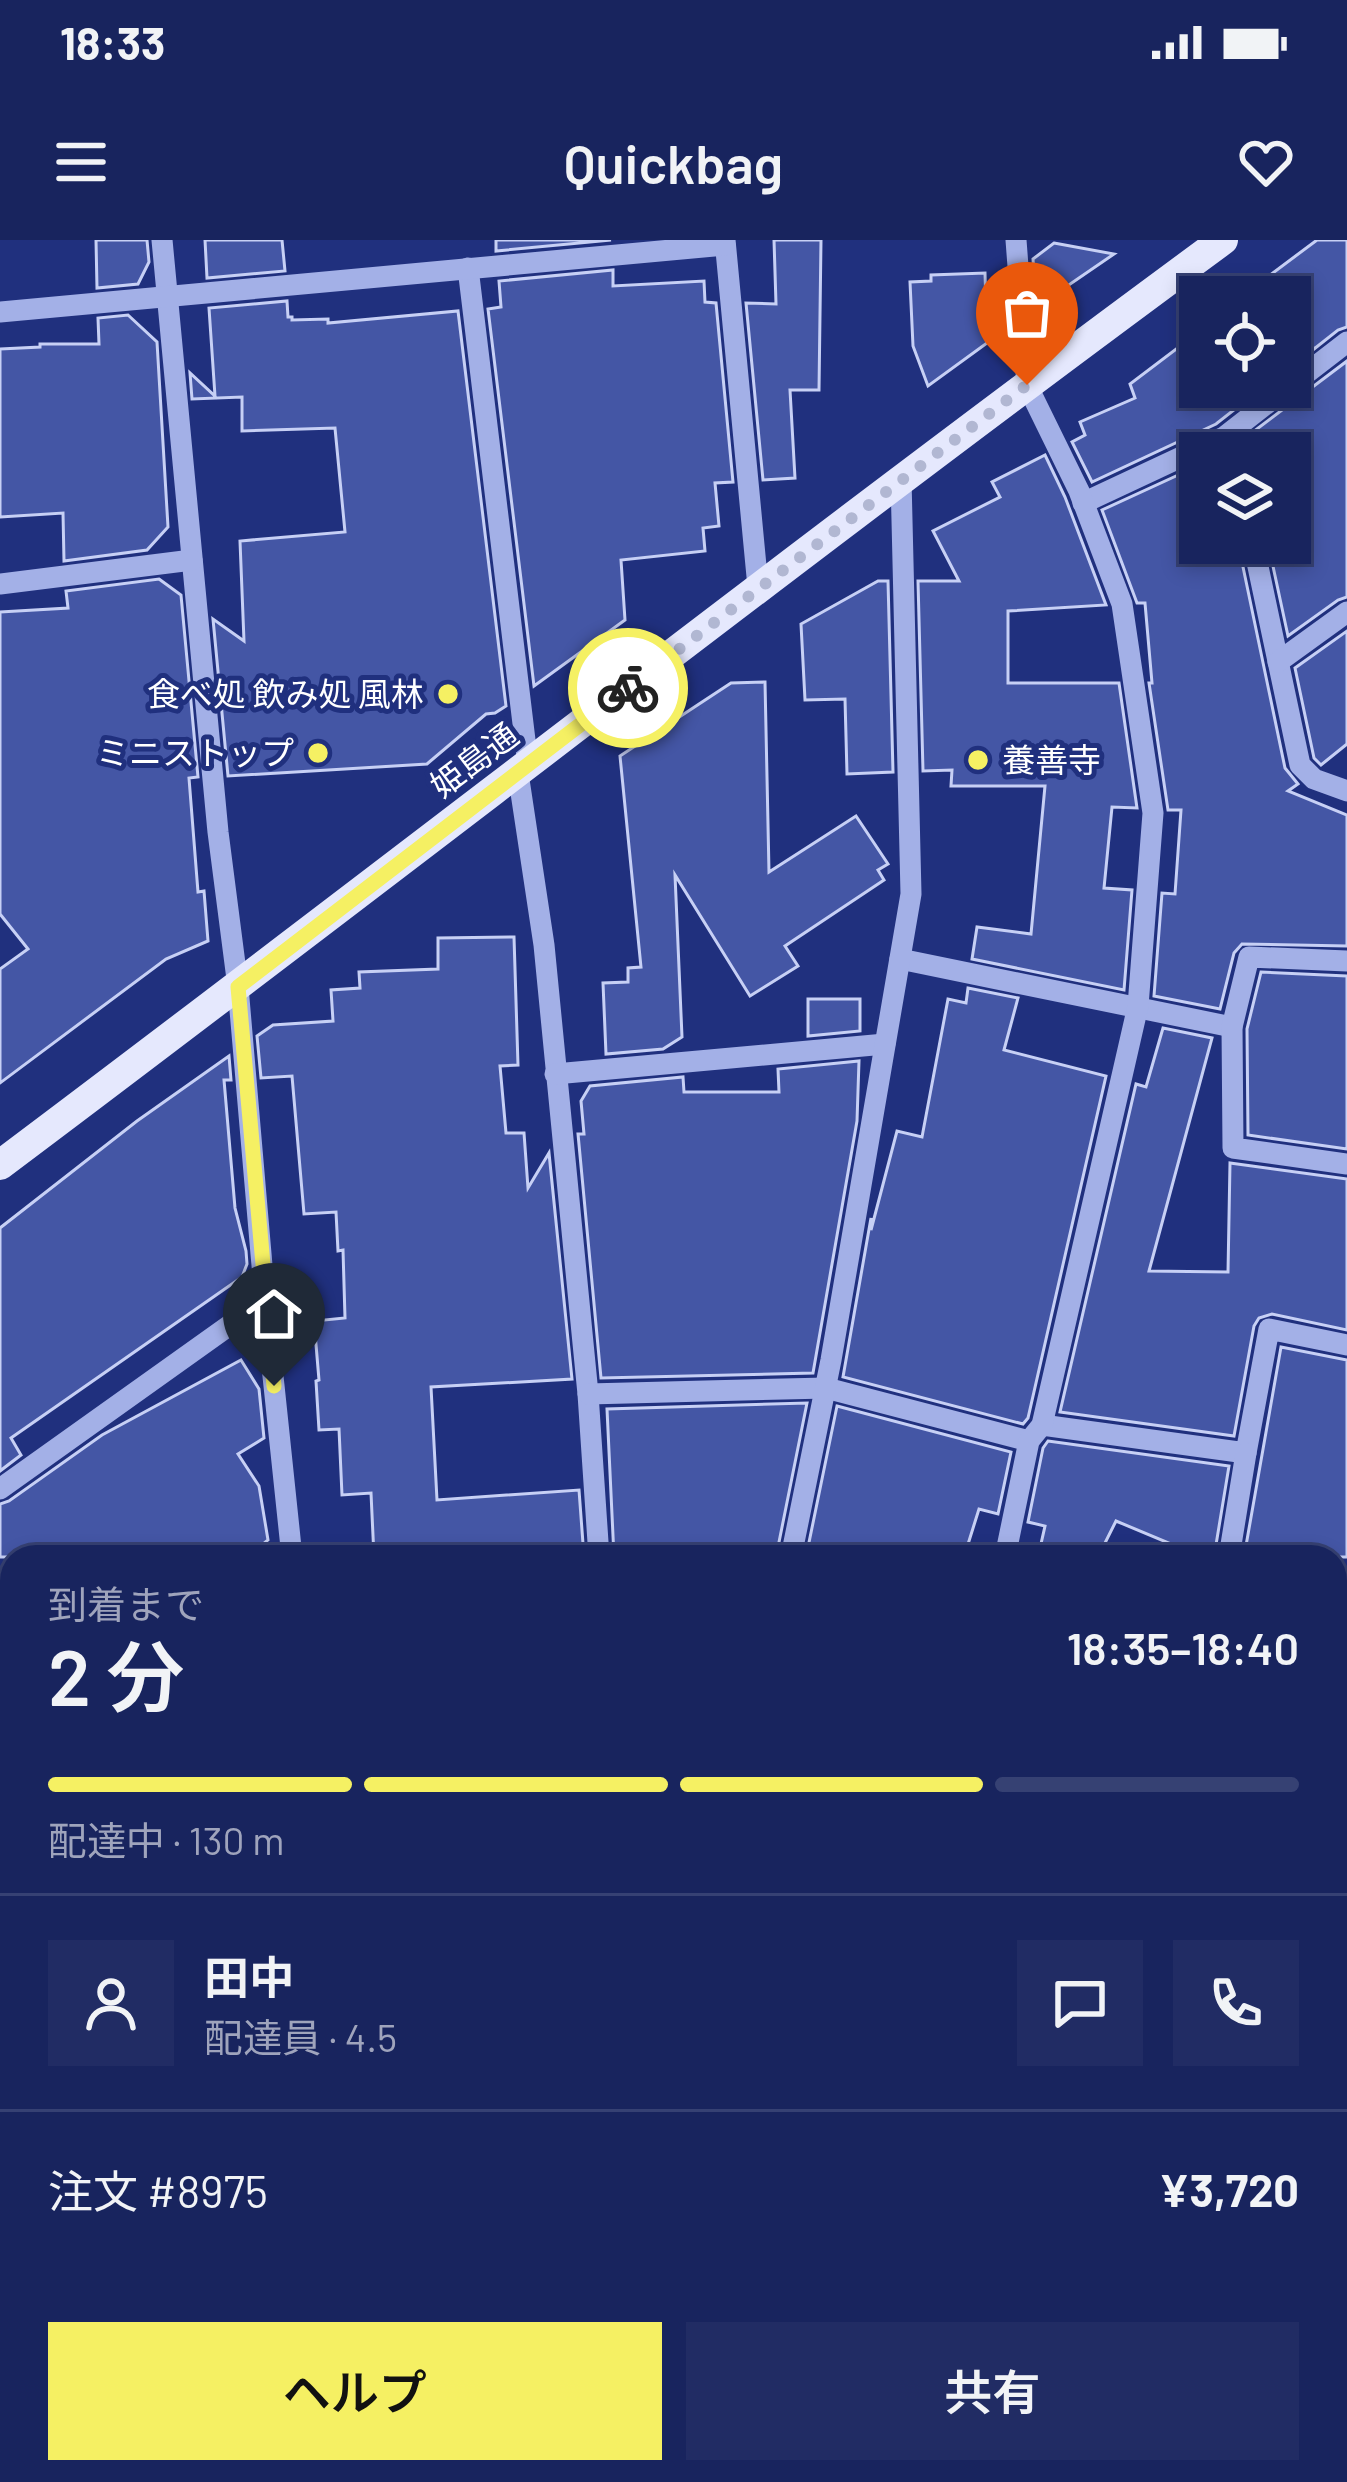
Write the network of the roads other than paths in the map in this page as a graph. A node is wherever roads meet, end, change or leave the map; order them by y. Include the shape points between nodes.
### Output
1 (162, 240) edge
2 (1016, 240) edge
3 (1223, 240) edge
4 (725, 243) edge
5 (468, 268) junction
6 (167, 296) junction
7 (0, 312) edge
8 (1347, 342) edge
9 (1311, 369) edge
10 (1027, 385) junction
11 (1266, 408) edge
12 (1241, 432) edge
13 (1179, 465) edge
14 (901, 478) junction
15 (1083, 503) junction
16 (192, 560) junction
17 (1258, 564) edge
18 (0, 584) edge
19 (758, 587) junction
20 (1347, 612) edge
21 (1279, 662) junction
22 (522, 769) junction
23 (1347, 791) edge
24 (900, 959) junction
25 (1347, 961) edge
26 (238, 987) junction
27 (1138, 1006) junction
28 (1232, 1027) junction
29 (885, 1044) junction
30 (555, 1074) junction
31 (1347, 1164) edge
32 (0, 1165) edge
33 (265, 1300) junction
34 (1347, 1345) edge
35 (826, 1388) junction
36 (588, 1394) junction
37 (1036, 1433) junction
38 (1246, 1453) junction
39 (0, 1489) edge
40 (291, 1545) edge
41 (598, 1545) edge
42 (793, 1545) edge
43 (1008, 1545) edge
44 (1230, 1545) edge

1 - 6 street
2 - 10 street
3 - 10 main road, 姫島通
4 - 5 street
4 - 19 street
5 - 6 street
5 - 22 street
6 - 7 street
6 - 16 street
8 - 9 street
10 - 14 main road, 姫島通
10 - 15 street
11 - 12 street
13 - 15 street
14 - 19 main road, 姫島通
14 - 24 street via 911,894
15 - 27 street via 1122,604 1153,812
16 - 18 street
16 - 26 street
17 - 21 street
19 - 22 main road, 姫島通
20 - 21 street
21 - 23 street via 1300,764 1314,779
22 - 26 main road, 姫島通
22 - 30 street
24 - 27 street
24 - 29 street
25 - 28 street via 1249,957
26 - 32 main road, 姫島通
26 - 33 street
27 - 28 street
27 - 37 street
28 - 31 street via 1233,1148
29 - 30 street
29 - 35 street
30 - 36 street
33 - 39 street
33 - 40 street
34 - 38 street via 1269,1329
35 - 36 street
35 - 37 street
35 - 42 street
36 - 41 street
37 - 38 street
37 - 43 street
38 - 44 street

